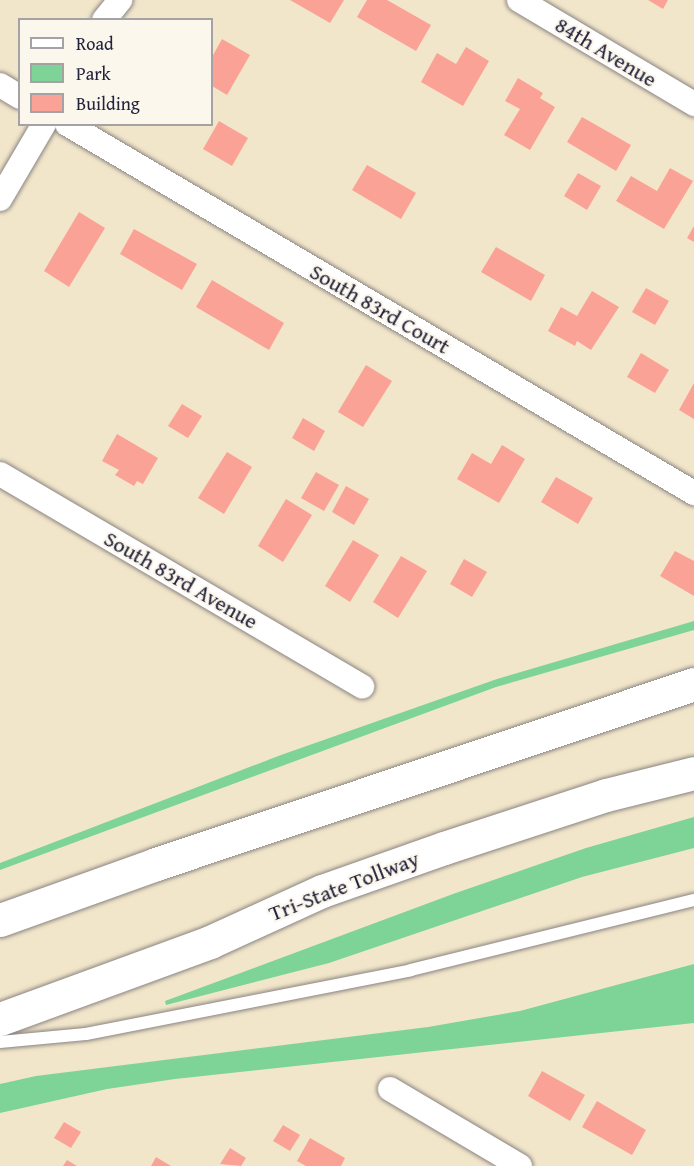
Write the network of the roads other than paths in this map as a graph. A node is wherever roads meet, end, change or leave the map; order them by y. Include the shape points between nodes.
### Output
1 (120, 0) edge
2 (519, 0) edge
3 (106, 18) edge
4 (0, 85) edge
5 (18, 96) edge
6 (694, 104) edge
7 (43, 126) edge
8 (70, 126) edge
9 (0, 199) edge
10 (0, 474) edge
11 (694, 493) edge
12 (694, 684) edge
13 (363, 686) dead end
14 (694, 773) edge
15 (694, 900) edge
16 (0, 920) edge
17 (0, 1019) edge
18 (0, 1042) edge
19 (390, 1089) dead end
20 (520, 1166) edge

1 - 3 street
2 - 6 street, 84th Avenue
4 - 5 street
7 - 9 street
8 - 11 street, South 83rd Court
10 - 13 street, South 83rd Avenue
12 - 16 highway
14 - 17 highway, Tri-State Tollway via 606,795 322,891 210,942
15 - 18 lane via 411,970 86,1034
19 - 20 street

